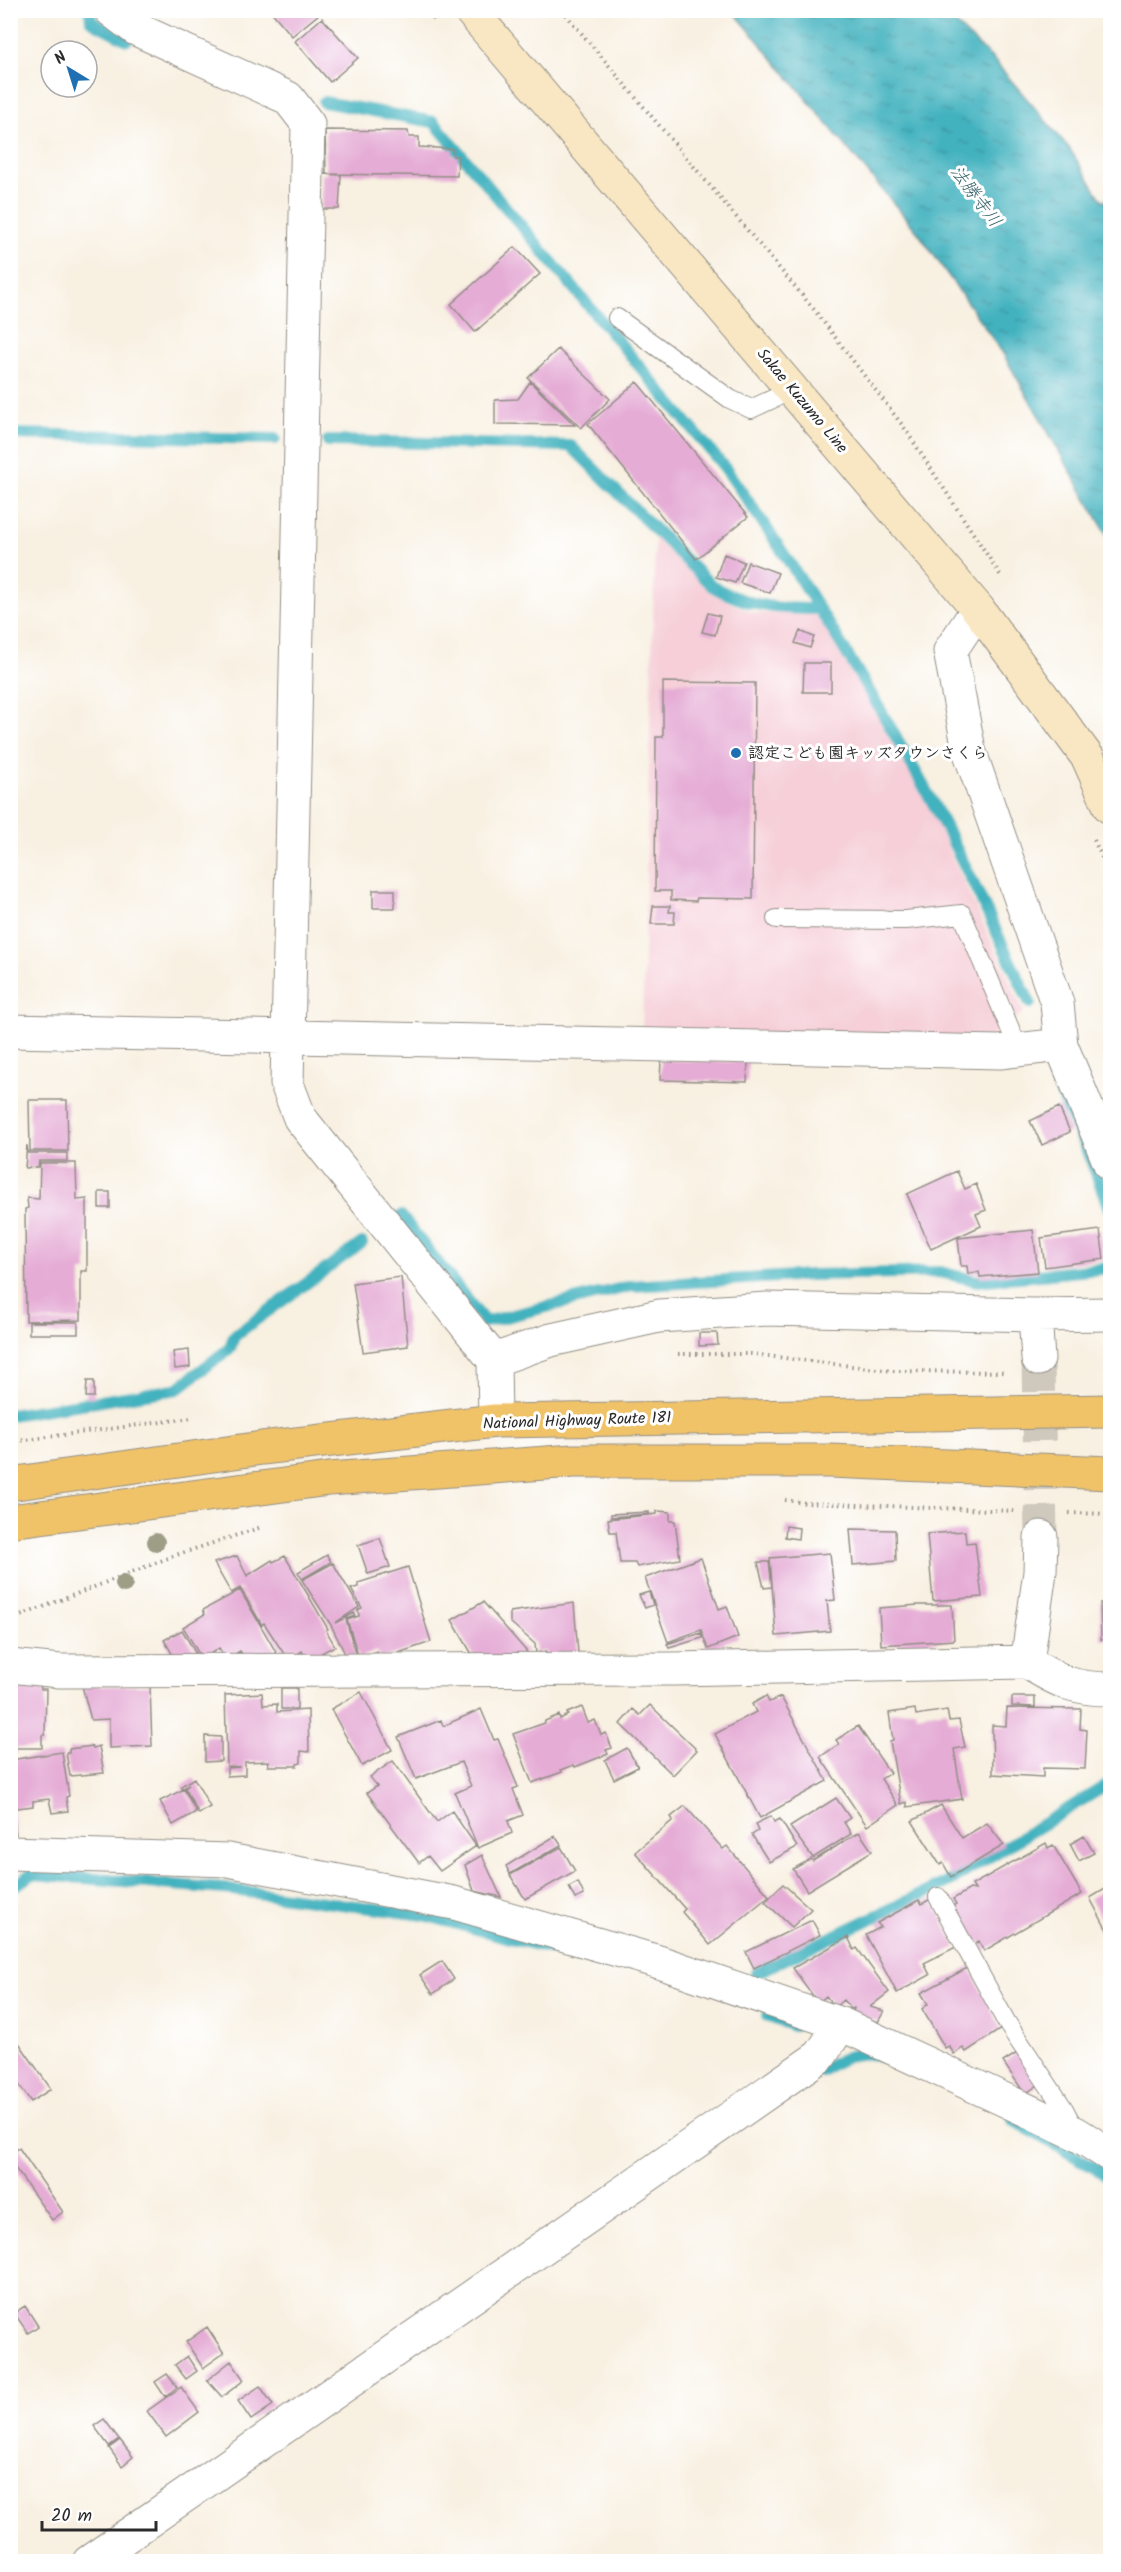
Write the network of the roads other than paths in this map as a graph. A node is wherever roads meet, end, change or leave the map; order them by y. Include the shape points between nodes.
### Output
1 (111, 10) edge
2 (470, 10) edge
3 (617, 318) dead end
4 (792, 390) junction
5 (978, 609) junction
6 (1110, 807) edge
7 (776, 919) dead end
8 (10, 1031) edge
9 (287, 1038) junction
10 (1061, 1045) junction
11 (1018, 1050) junction
12 (1110, 1164) edge
13 (1110, 1314) edge
14 (1035, 1315) junction
15 (494, 1360) junction
16 (1027, 1366) tunnel mouth
17 (1110, 1412) edge
18 (495, 1421) junction
19 (1110, 1473) edge
20 (10, 1484) edge
21 (10, 1521) edge
22 (1041, 1537) tunnel mouth
23 (1027, 1662) junction
24 (10, 1666) edge
25 (1110, 1689) edge
26 (10, 1853) edge
27 (938, 1897) dead end
28 (841, 2024) junction
29 (1077, 2134) junction
30 (1110, 2155) edge
31 (89, 2562) edge

1 - 9 street via 136,29 288,98 308,124
2 - 4 main road, Sakae Kuzumo Line
3 - 4 lane via 730,399 751,409
4 - 5 main road, Sakae Kuzumo Line
5 - 6 main road, Sakae Kuzumo Line via 1088,758
5 - 10 street via 950,651 969,750 1057,1004
7 - 11 lane via 906,920 962,914
8 - 9 street
9 - 11 street
9 - 15 street via 287,1084 300,1118
10 - 11 street
10 - 12 street
13 - 14 street
14 - 15 street via 767,1309 659,1316 551,1340
14 - 16 street
15 - 18 street
17 - 18 highway, National Highway Route 181
18 - 20 highway, National Highway Route 181 via 262,1448
19 - 21 highway via 830,1461 573,1461 329,1479
22 - 23 street
23 - 24 street via 674,1669 72,1671
23 - 25 street via 1059,1682
26 - 28 street via 228,1860 454,1903 659,1962
27 - 29 lane via 1007,2024
28 - 29 street
28 - 31 street via 820,2055
29 - 30 street

